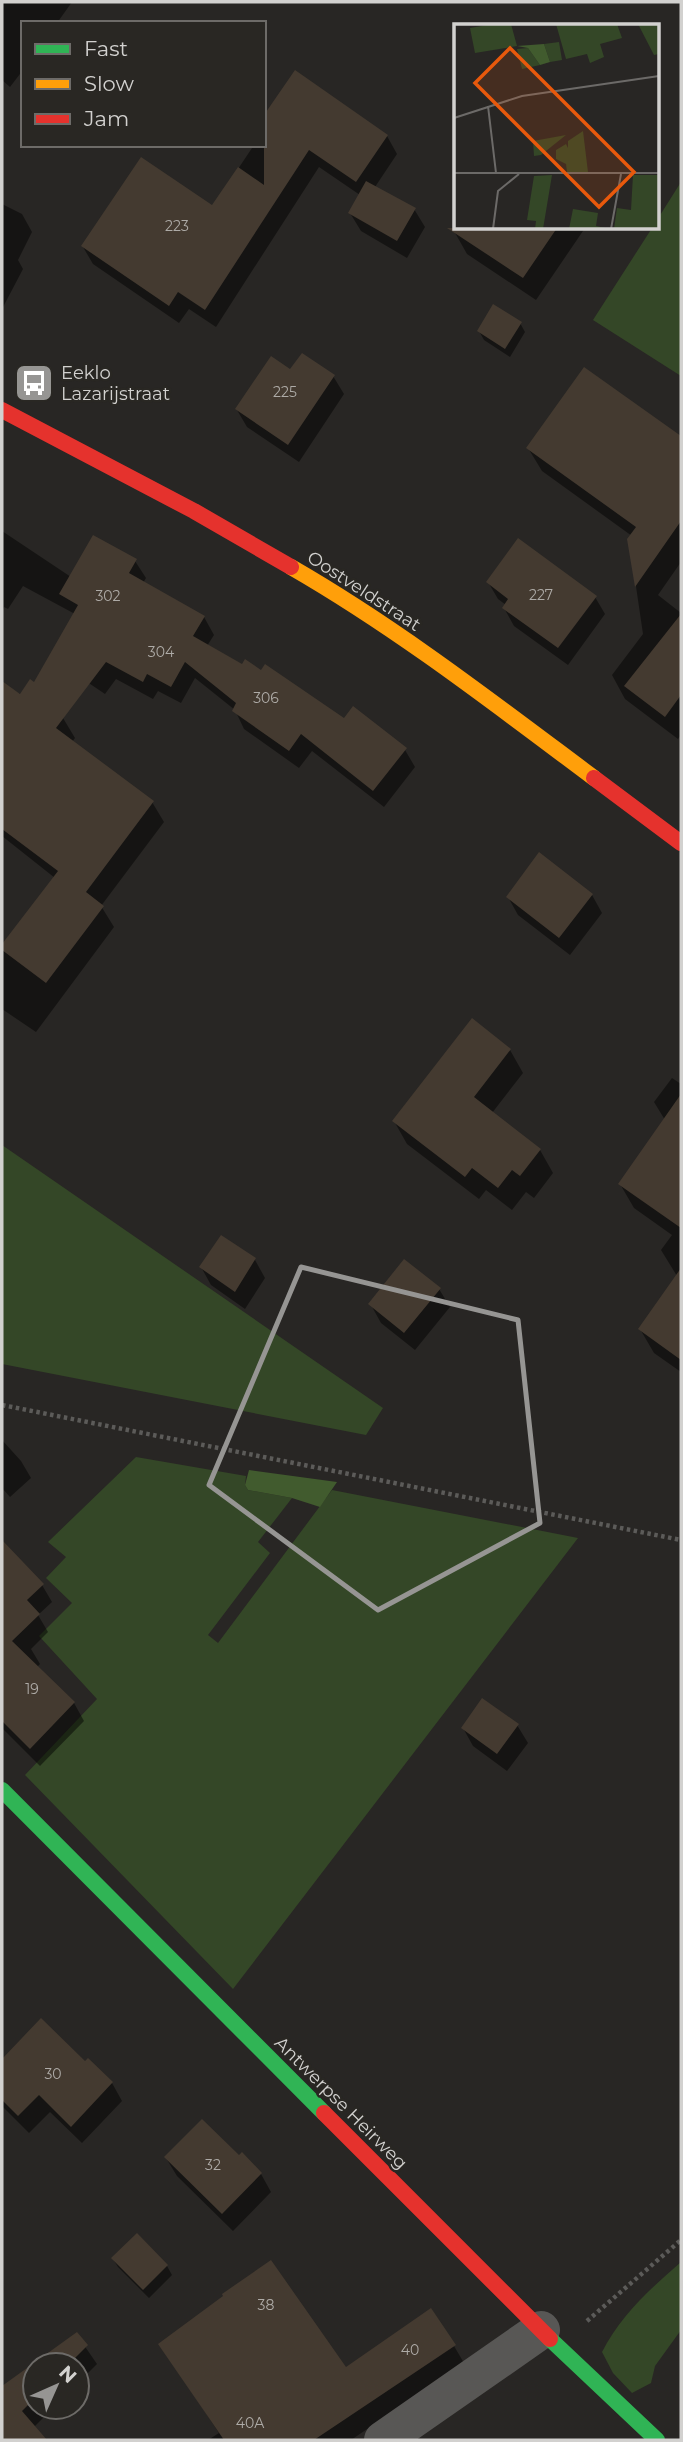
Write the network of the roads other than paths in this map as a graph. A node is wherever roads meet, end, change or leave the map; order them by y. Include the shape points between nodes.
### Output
1 (2, 410) edge
2 (681, 843) edge
3 (2, 1790) edge
4 (549, 2338) junction
5 (383, 2440) edge
6 (657, 2440) edge

1 - 2 street, Oostveldstraat via 194,511 331,590 460,678
3 - 4 street, Antwerpse Heirweg
4 - 5 street
4 - 6 street, Antwerpse Heirweg

